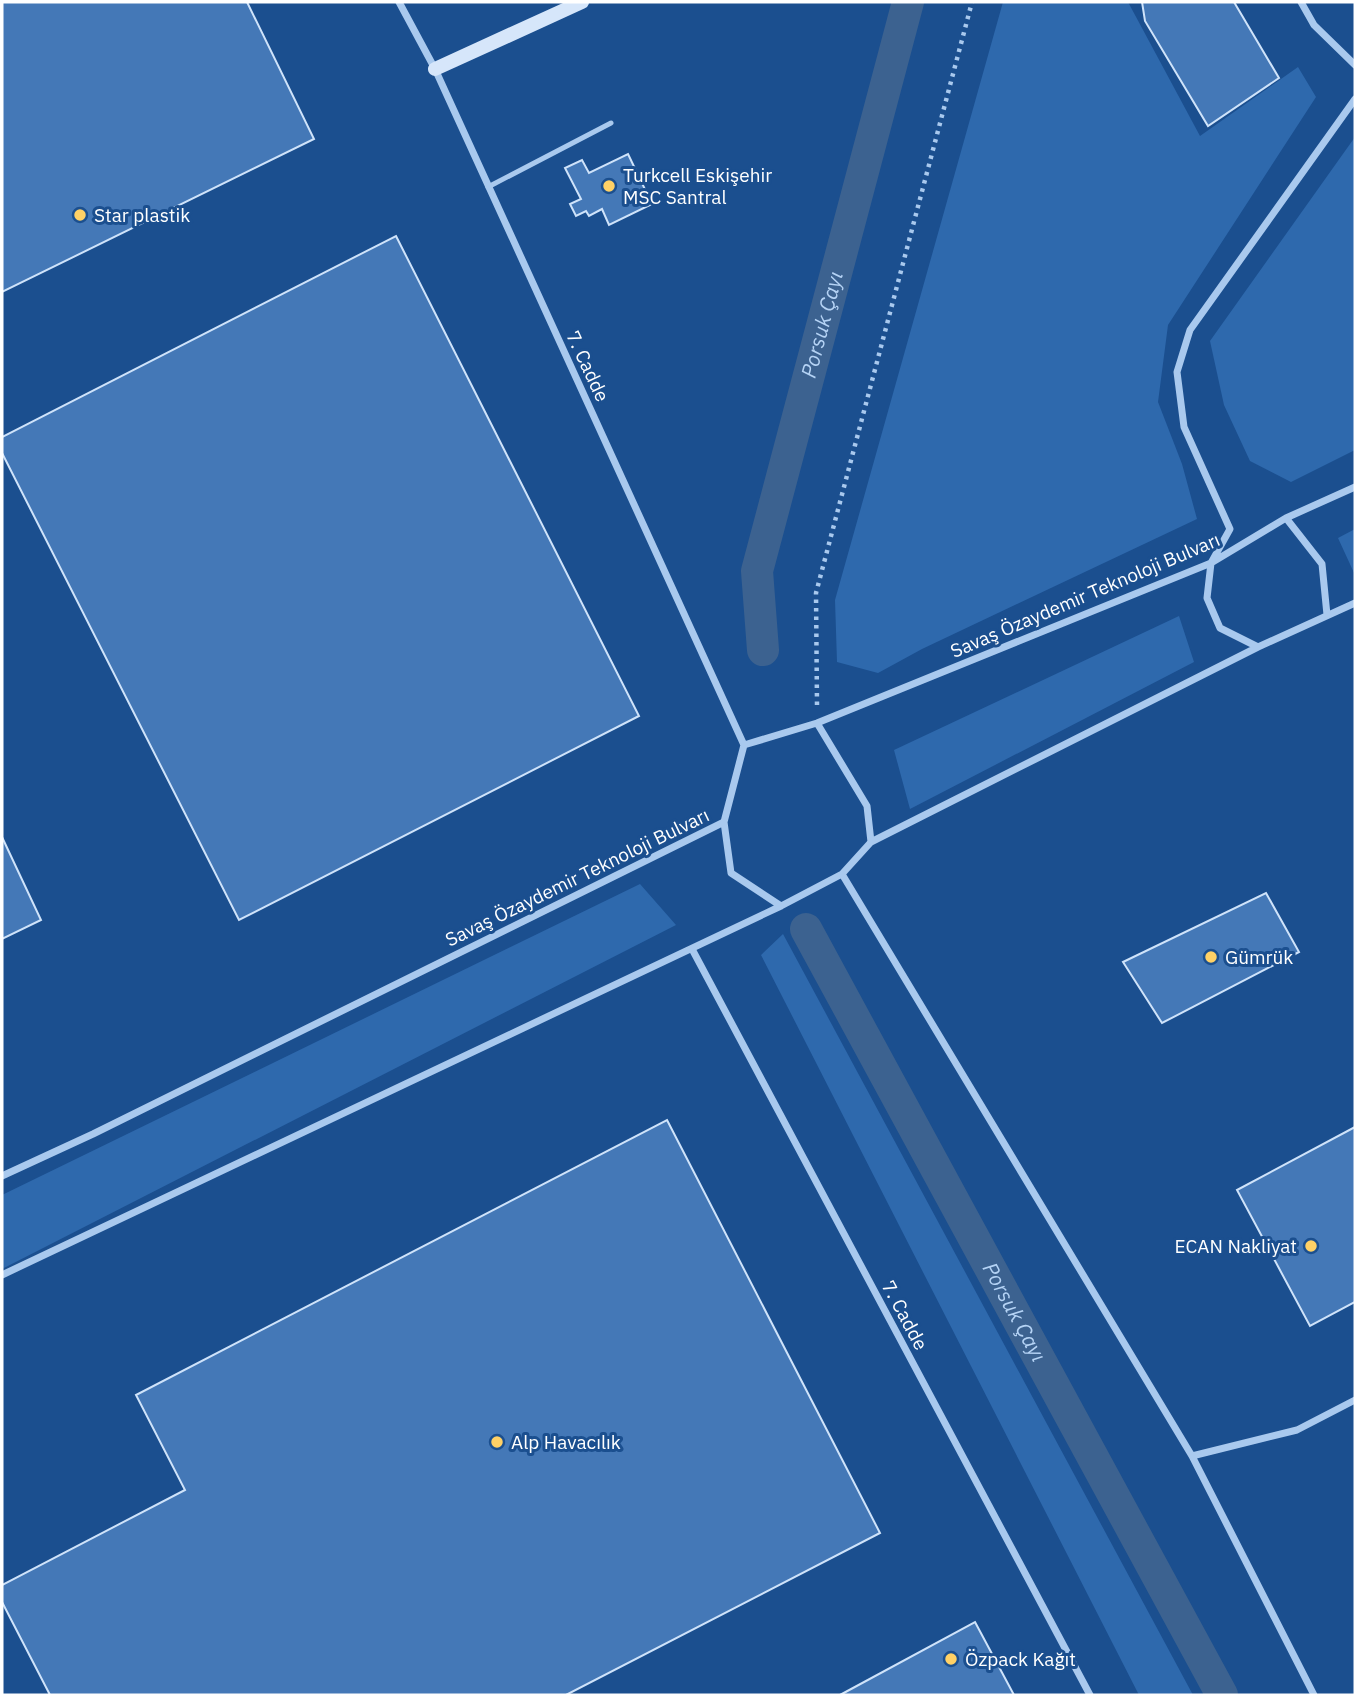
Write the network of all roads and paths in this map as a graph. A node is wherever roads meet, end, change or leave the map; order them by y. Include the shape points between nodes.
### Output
1 (399, 2) edge
2 (582, 2) edge
3 (972, 2) edge
4 (1301, 2) edge
5 (1355, 65) edge
6 (435, 69) junction
7 (1355, 99) edge
8 (611, 124) dead end
9 (488, 187) junction
10 (1355, 487) edge
11 (1286, 518) junction
12 (1211, 563) junction
13 (1355, 603) edge
14 (1327, 615) junction
15 (1258, 647) junction
16 (817, 723) junction
17 (744, 745) junction
18 (724, 822) junction
19 (871, 842) junction
20 (842, 874) junction
21 (781, 906) junction
22 (692, 949) junction
23 (2, 1176) edge
24 (2, 1275) edge
25 (1355, 1400) edge
26 (1192, 1456) junction
27 (1090, 1695) edge
28 (1314, 1695) edge

1 - 6 street, 7. Cadde
2 - 6 street
3 - 16 path via 816,593
4 - 5 street via 1314,25
6 - 9 street, 7. Cadde
7 - 12 street via 1190,330 1177,372 1184,428 1230,529
8 - 9 lane
9 - 17 street, 7. Cadde
10 - 11 street, Savaş Özaydemir Teknoloji Bulvarı
11 - 12 street, Savaş Özaydemir Teknoloji Bulvarı
11 - 14 street via 1322,564
12 - 15 street via 1207,598 1220,628
12 - 16 street, Savaş Özaydemir Teknoloji Bulvarı
13 - 14 street
14 - 15 street
15 - 19 street
16 - 17 street, Savaş Özaydemir Teknoloji Bulvarı
16 - 19 street via 867,806
17 - 18 street, Savaş Özaydemir Teknoloji Bulvarı
18 - 21 street via 731,873
18 - 23 street, Savaş Özaydemir Teknoloji Bulvarı
19 - 20 street
20 - 21 street
20 - 26 street
21 - 22 street
22 - 24 street
22 - 27 street, 7. Cadde
25 - 26 street via 1297,1430
26 - 28 street

